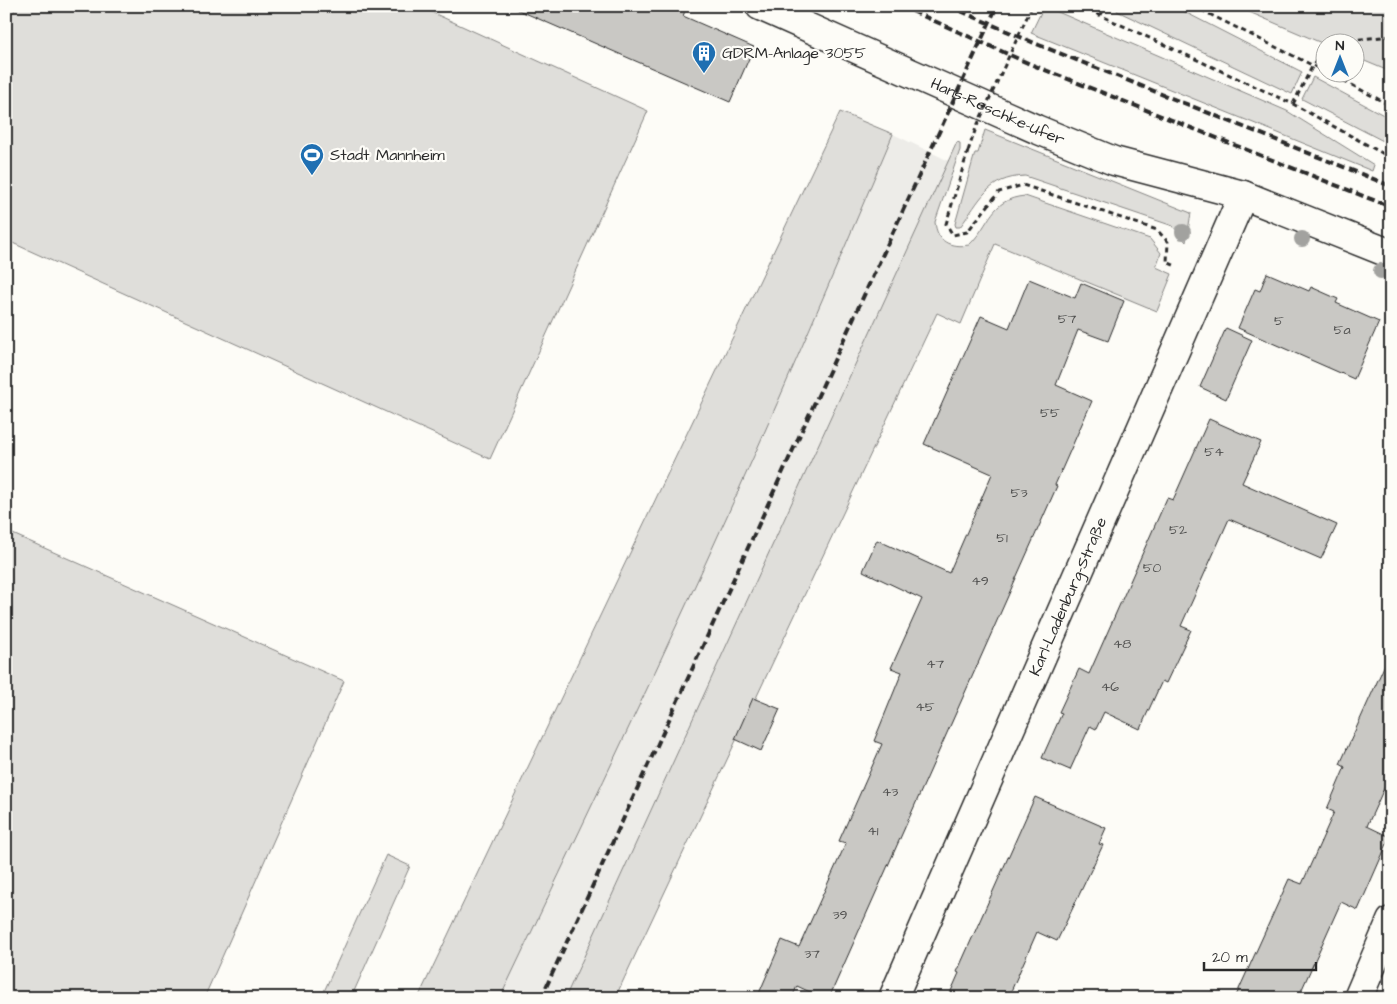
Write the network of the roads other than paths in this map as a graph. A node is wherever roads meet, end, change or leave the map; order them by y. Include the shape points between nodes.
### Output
1 (760, 6) edge
2 (1243, 195) junction
3 (1391, 254) edge
4 (1391, 921) edge
5 (893, 998) edge
6 (1358, 998) edge

1 - 2 street, Hans-Reschke-Ufer via 1114,161
2 - 3 street, Hans-Reschke-Ufer
2 - 5 street, Karl-Ladenburg-Straße
4 - 6 street

